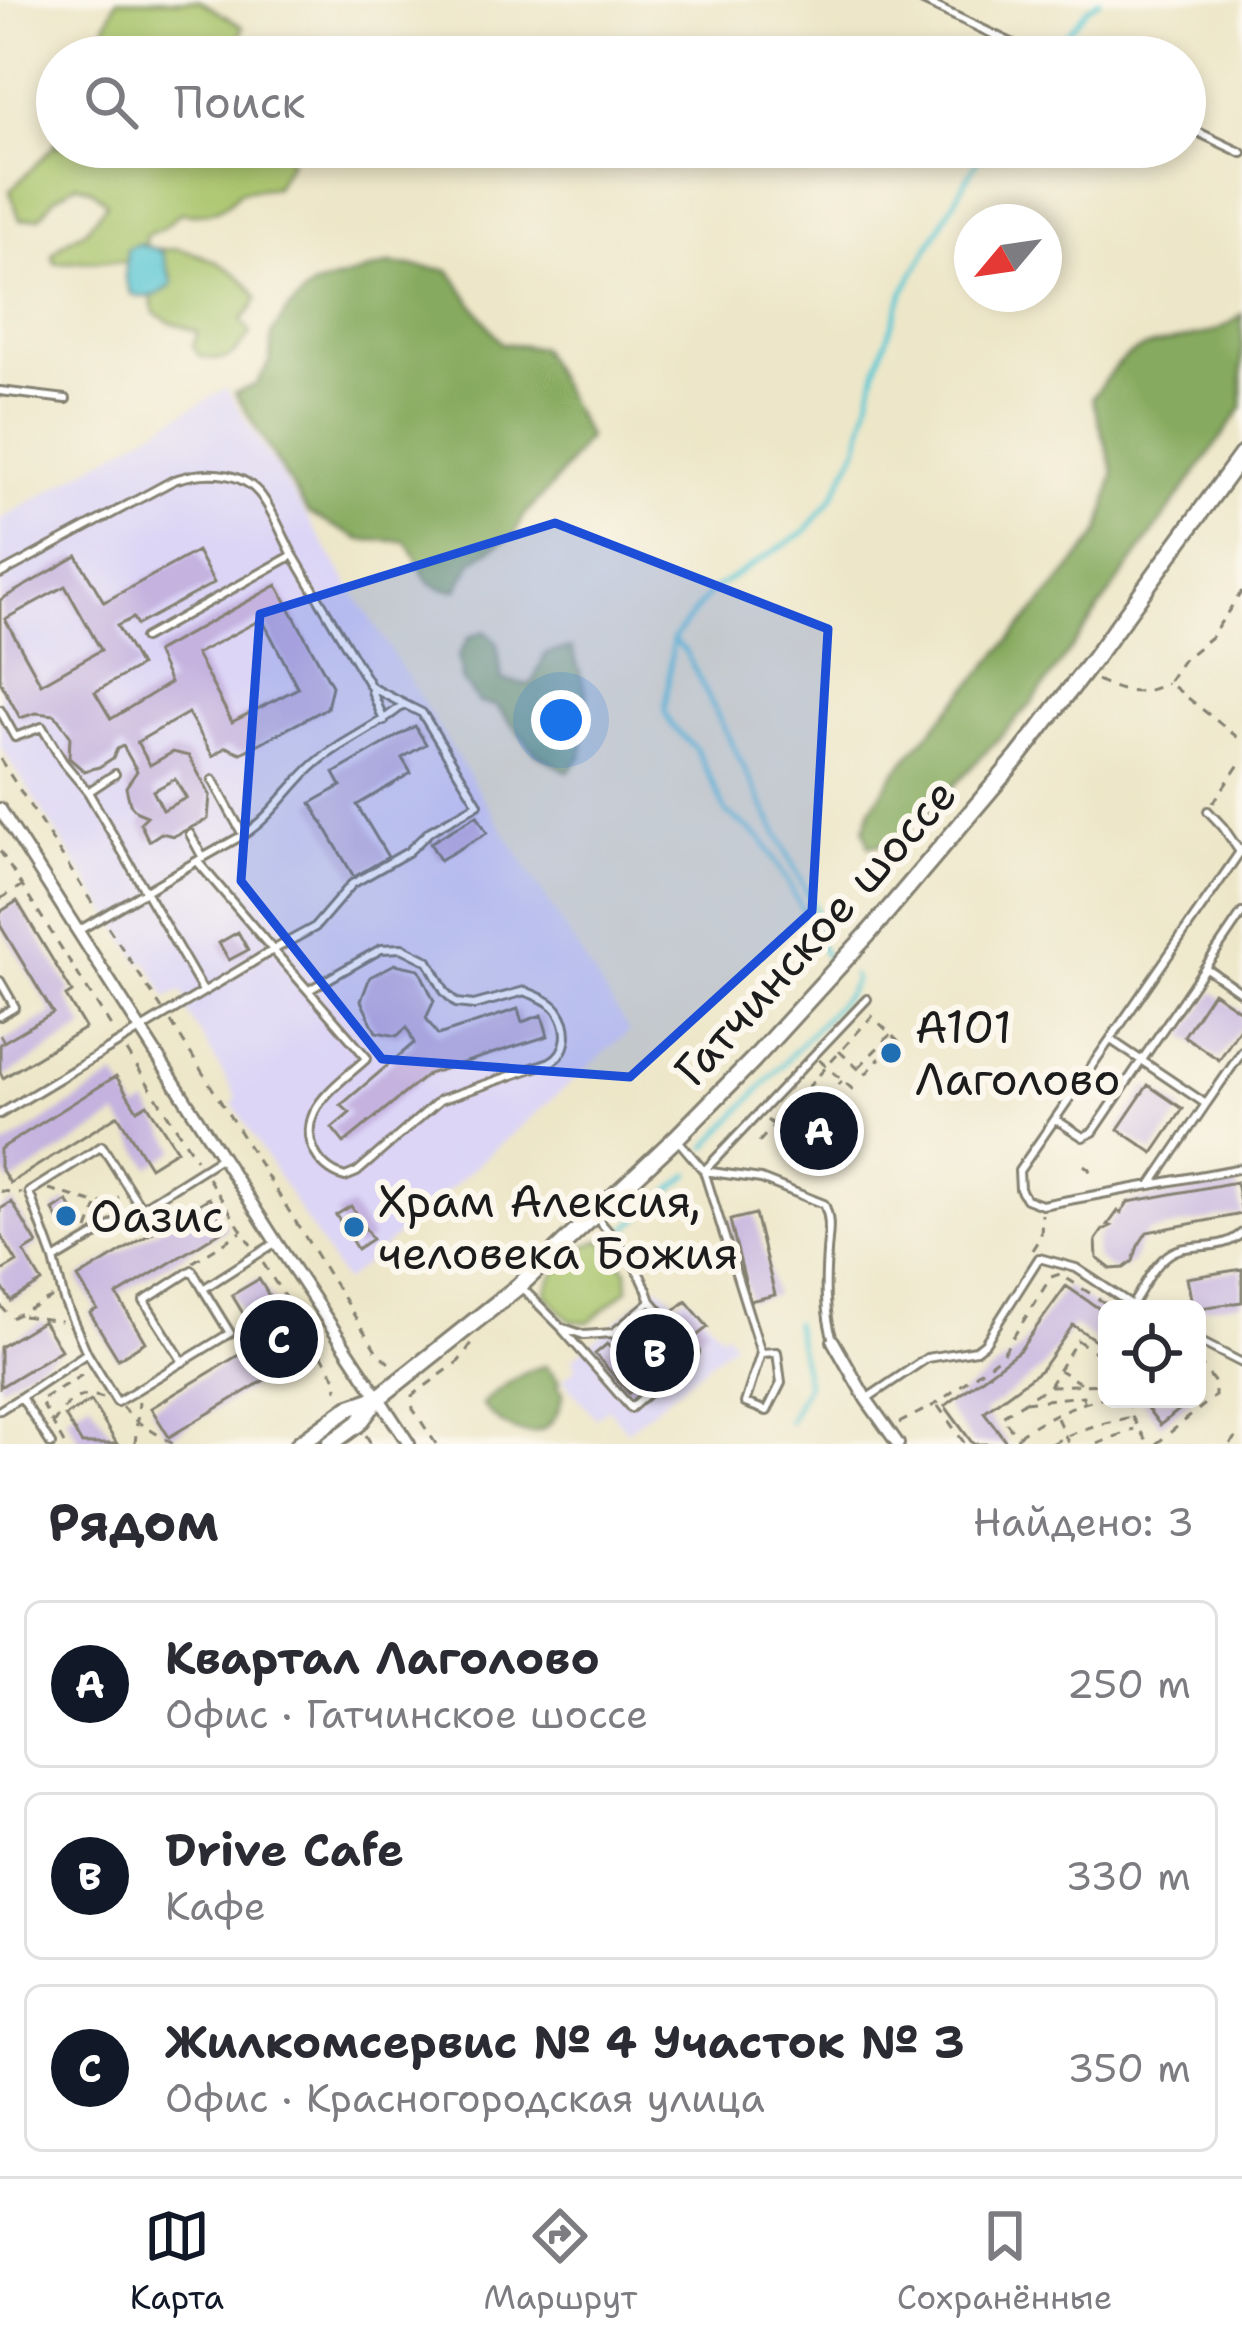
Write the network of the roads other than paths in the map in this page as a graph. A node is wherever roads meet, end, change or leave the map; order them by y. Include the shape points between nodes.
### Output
1 (921, 0) edge
2 (997, 36) edge
3 (1206, 136) edge
4 (1242, 153) edge
5 (0, 392) edge
6 (66, 399) dead end
7 (1242, 455) edge
8 (293, 555) junction
9 (0, 574) edge
10 (144, 638) dead end
11 (371, 687) junction
12 (404, 704) junction
13 (0, 710) edge
14 (384, 721) junction
15 (115, 774) dead end
16 (213, 781) dead end
17 (88, 792) junction
18 (0, 808) edge
19 (1208, 811) road end
20 (190, 834) dead end
21 (243, 835) junction
22 (1241, 850) edge
23 (200, 860) junction
24 (143, 892) junction
25 (1242, 913) edge
26 (78, 931) junction
27 (273, 950) junction
28 (1204, 967) junction
29 (0, 981) edge
30 (309, 990) junction
31 (203, 992) junction
32 (1242, 994) edge
33 (867, 998) dead end
34 (0, 1016) edge
35 (141, 1029) junction
36 (1111, 1040) junction
37 (1242, 1052) edge
38 (1142, 1060) junction
39 (1229, 1070) junction
40 (1242, 1078) edge
41 (1206, 1104) junction
42 (0, 1114) edge
43 (1055, 1119) junction
44 (676, 1138) junction
45 (222, 1157) junction
46 (1242, 1168) edge
47 (704, 1171) junction
48 (1151, 1185) junction
49 (141, 1208) junction
50 (594, 1215) junction
51 (1242, 1233) edge
52 (276, 1242) junction
53 (55, 1260) junction
54 (519, 1286) junction
55 (203, 1289) junction
56 (1125, 1300) edge
57 (1140, 1300) edge
58 (651, 1301) junction
59 (561, 1327) junction
60 (614, 1333) junction
61 (833, 1341) joint
62 (1206, 1345) edge
63 (628, 1350) dead end
64 (86, 1353) junction
65 (760, 1353) junction
66 (638, 1361) dead end
67 (183, 1362) junction
68 (1242, 1364) edge
69 (658, 1384) junction
70 (21, 1396) junction
71 (378, 1398) junction
72 (866, 1399) junction
73 (0, 1410) edge
74 (50, 1444) edge
75 (298, 1444) edge
76 (330, 1444) edge
77 (409, 1444) edge
78 (898, 1444) edge

1 - 2 lane
3 - 4 lane
5 - 6 lane
7 - 44 main road, Гатчинское шоссе via 1018,757 880,920
8 - 9 lane via 259,493 218,473 194,473
8 - 10 lane
8 - 11 lane
11 - 12 lane
11 - 14 lane
12 - 14 lane
12 - 27 lane via 422,713 478,804 352,884 315,928
13 - 17 lane via 15,737 42,727
14 - 21 lane via 324,756
15 - 17 lane
16 - 21 lane
17 - 24 lane
18 - 26 street
19 - 22 lane
20 - 23 lane
21 - 23 lane
22 - 36 lane
23 - 24 lane
23 - 27 lane
24 - 26 lane
24 - 31 lane
25 - 28 lane
26 - 35 street
27 - 30 lane
27 - 31 lane
28 - 32 lane
28 - 38 lane
29 - 34 lane via 15,1006
30 - 30 lane via 381,949 402,948 428,961 456,1003 524,991 550,1004 566,1047 550,1062 440,1100 345,1177 316,1158 313,1116 367,1058
31 - 35 lane
33 - 47 lane
35 - 42 lane
35 - 45 street
36 - 38 lane
36 - 43 lane
37 - 39 lane
38 - 41 lane
38 - 43 lane via 1089,1136
39 - 40 lane
39 - 41 lane
41 - 48 lane
43 - 48 lane via 1019,1172 1026,1199 1042,1205
44 - 47 lane
44 - 50 main road, Гатчинское шоссе
45 - 49 lane
45 - 52 street
46 - 48 lane
47 - 61 lane via 761,1179 824,1204
47 - 65 lane
49 - 53 lane
49 - 53 lane via 102,1146 29,1192
50 - 54 main road, Гатчинское шоссе
50 - 58 lane via 644,1278
51 - 57 lane via 1225,1245 1171,1252
52 - 55 lane
52 - 71 street
53 - 64 lane
54 - 59 lane
54 - 71 main road, Гатчинское шоссе
55 - 67 lane via 230,1333
55 - 67 lane via 192,1270 144,1300
56 - 72 lane via 1076,1268 1040,1258 985,1343 927,1358
58 - 60 lane
58 - 69 lane via 695,1352
59 - 60 lane
59 - 69 lane via 631,1408
60 - 63 lane
61 - 72 street
62 - 68 lane
64 - 67 lane via 118,1402
64 - 70 lane
65 - 65 lane via 777,1352 781,1383 767,1411 745,1403
66 - 69 lane
70 - 73 lane
70 - 74 lane
71 - 75 main road, Гатчинское шоссе
71 - 76 main road, Гатчинское шоссе
71 - 77 street
72 - 78 street

